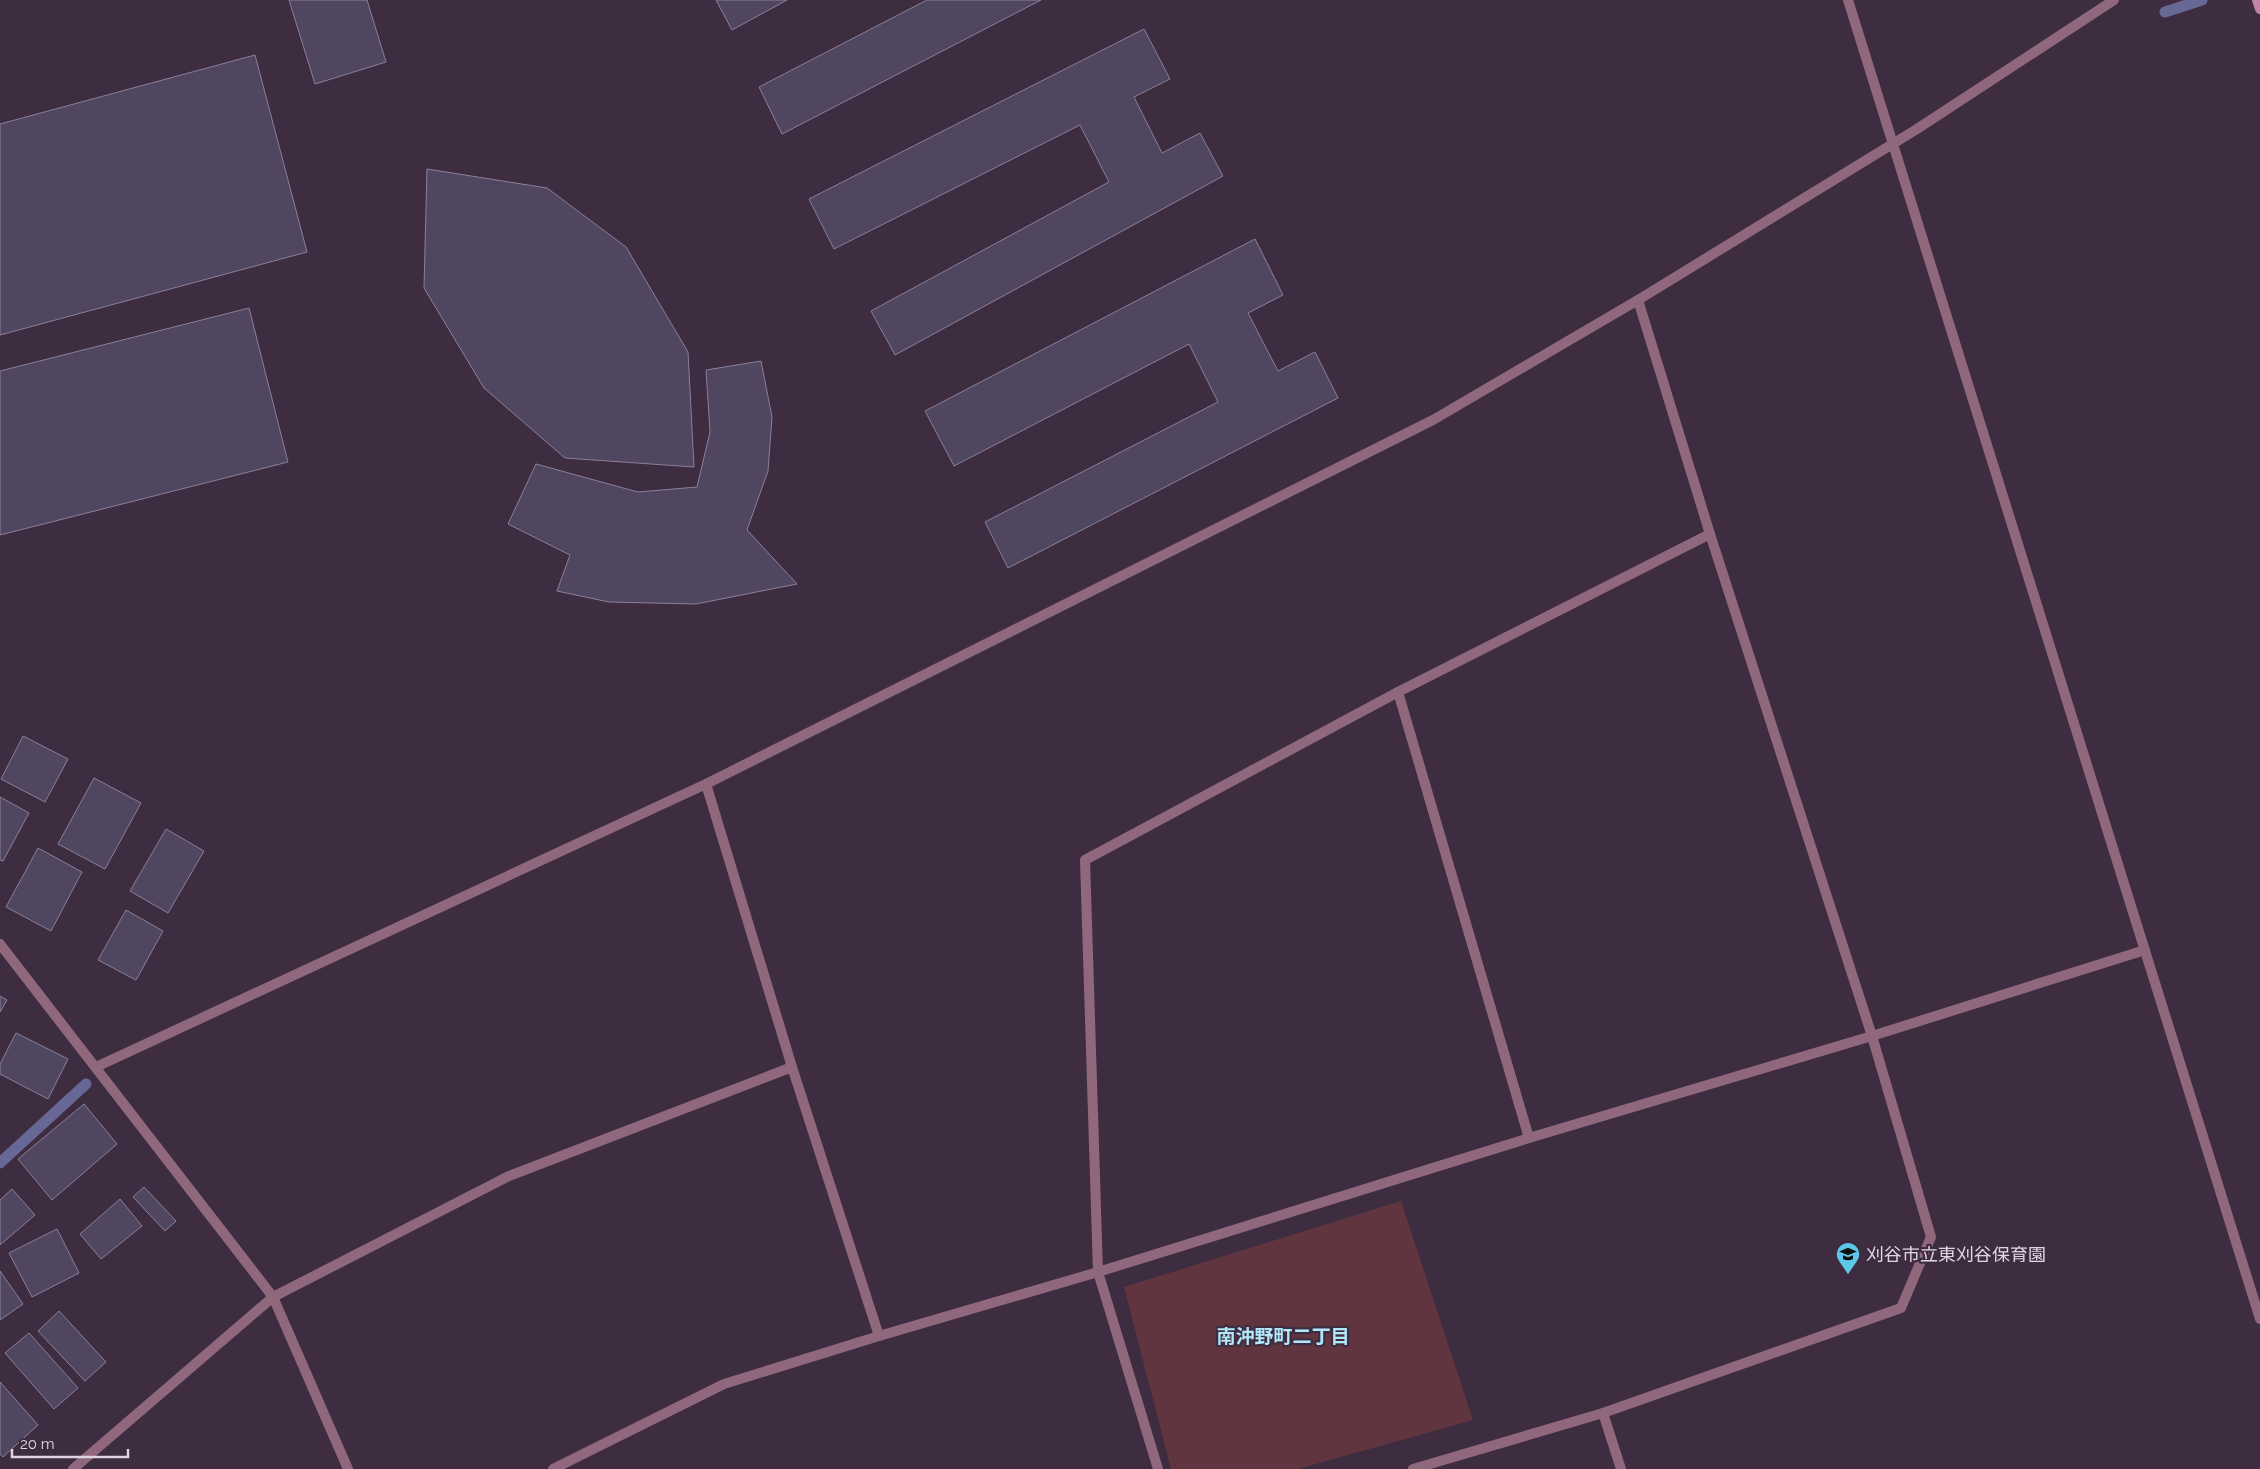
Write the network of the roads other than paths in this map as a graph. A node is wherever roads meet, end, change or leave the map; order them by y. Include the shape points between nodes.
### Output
1 (1848, 0) edge
2 (2114, 0) edge
3 (2258, 0) edge
4 (2260, 9) edge
5 (1893, 143) junction
6 (1638, 300) junction
7 (1710, 534) junction
8 (1398, 692) junction
9 (706, 784) junction
10 (0, 944) edge
11 (2145, 950) junction
12 (1872, 1036) junction
13 (96, 1067) junction
14 (792, 1067) junction
15 (1529, 1138) junction
16 (1098, 1272) junction
17 (273, 1297) junction
18 (2260, 1319) edge
19 (879, 1336) junction
20 (1603, 1413) junction
21 (73, 1469) edge
22 (348, 1469) edge
23 (553, 1469) edge
24 (1158, 1469) edge
25 (1413, 1469) edge
26 (1621, 1469) edge

1 - 5 street
2 - 5 street
3 - 4 street
5 - 6 street
5 - 11 street
6 - 7 street
6 - 9 street via 1433,420
7 - 8 street
7 - 12 street
8 - 15 street
8 - 16 street via 1085,860
9 - 13 street
9 - 14 street
10 - 13 street
11 - 12 street
11 - 18 street
12 - 15 street
12 - 20 street via 1931,1238 1901,1308
13 - 17 street
14 - 17 street via 509,1176
14 - 19 street
15 - 16 street
16 - 19 street
16 - 24 street
17 - 21 street
17 - 22 street
19 - 23 street via 724,1384
20 - 25 street
20 - 26 street

